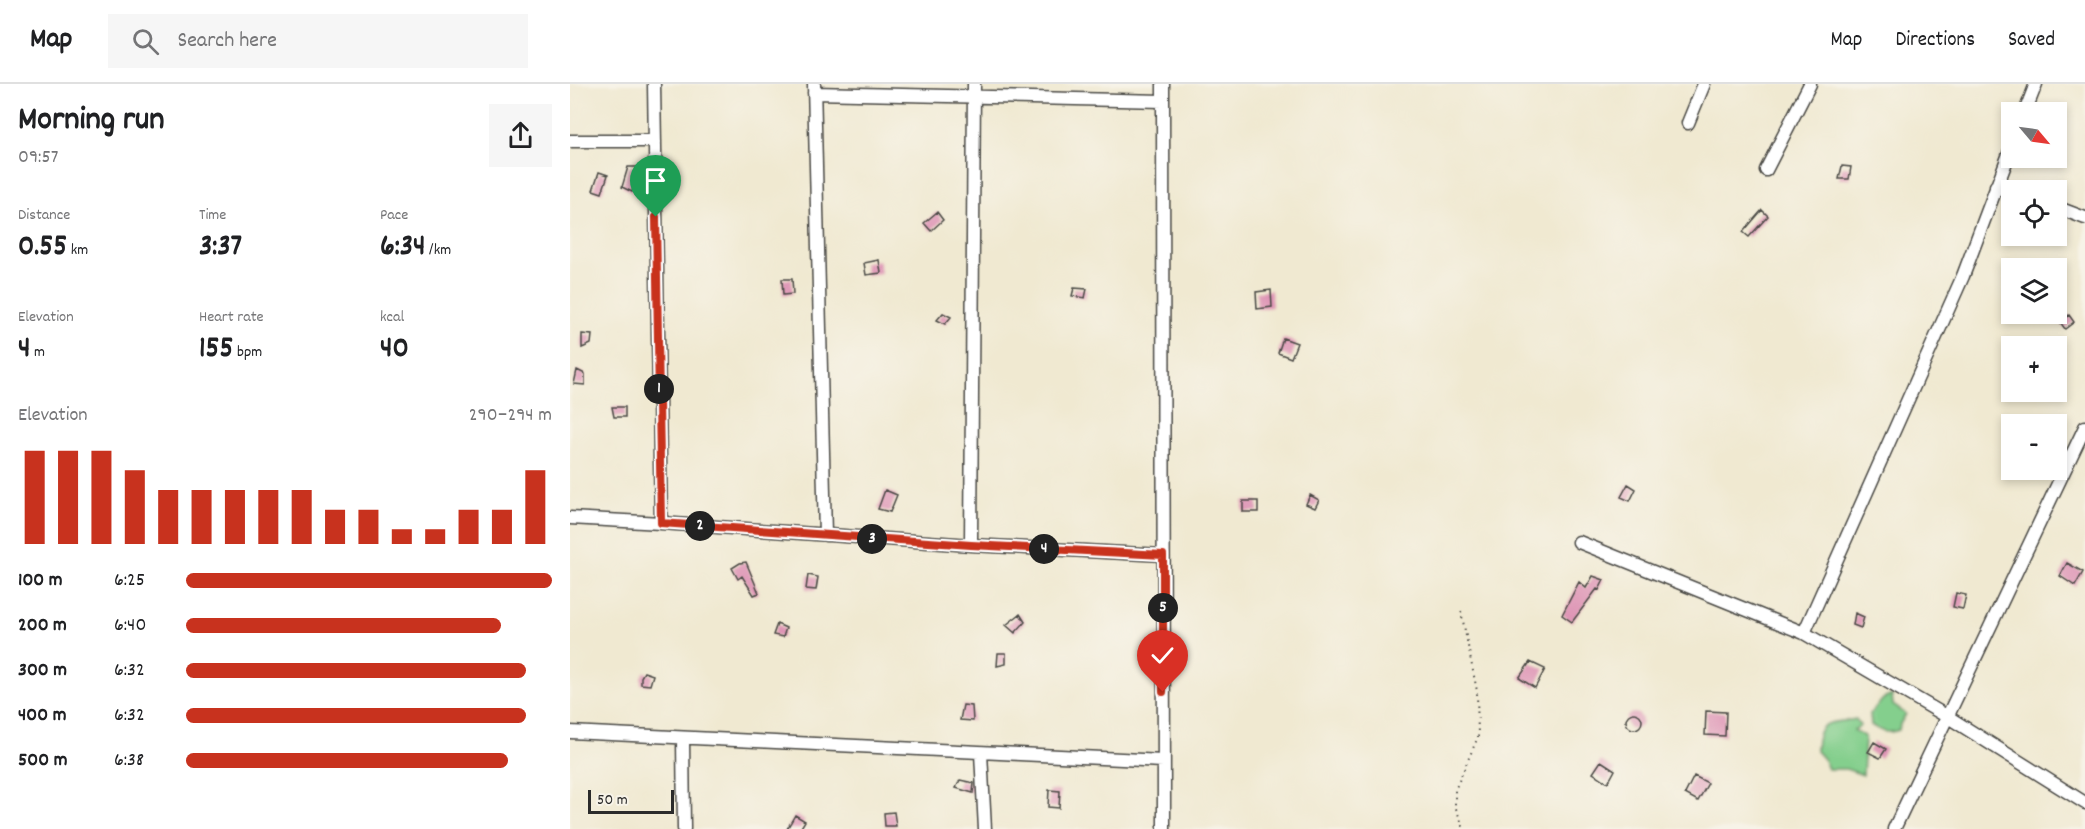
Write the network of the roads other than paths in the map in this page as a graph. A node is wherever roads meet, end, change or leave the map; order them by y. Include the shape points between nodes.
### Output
1 (654, 84) edge
2 (1163, 84) edge
3 (1704, 84) edge
4 (1809, 84) edge
5 (2036, 84) edge
6 (814, 89) edge
7 (974, 90) edge
8 (1163, 101) junction
9 (2029, 102) edge
10 (1688, 123) dead end
11 (570, 141) edge
12 (655, 141) junction
13 (2003, 168) edge
14 (1766, 170) dead end
15 (1996, 186) junction
16 (2001, 188) edge
17 (2067, 211) edge
18 (2085, 218) edge
19 (2085, 427) edge
20 (570, 518) edge
21 (661, 523) junction
22 (825, 536) junction
23 (1579, 542) dead end
24 (971, 545) junction
25 (1163, 555) junction
26 (1804, 633) junction
27 (1948, 717) junction
28 (570, 732) edge
29 (683, 738) junction
30 (981, 753) junction
31 (1163, 761) junction
32 (2085, 803) edge
33 (684, 829) edge
34 (985, 829) edge
35 (1164, 829) edge
36 (1894, 829) edge

1 - 12 street
2 - 8 street
3 - 10 street
4 - 14 street
5 - 9 street
6 - 7 street
6 - 22 street
7 - 8 street
7 - 24 street
8 - 25 street
11 - 12 street
12 - 21 street
13 - 15 street
15 - 16 street
15 - 26 street via 1963,276
17 - 18 street
19 - 27 street
20 - 21 street
21 - 22 street
22 - 24 street
23 - 26 street
24 - 25 street
25 - 31 street
26 - 27 street
27 - 32 street
27 - 36 street
28 - 29 street
29 - 30 street
29 - 33 street
30 - 31 street
30 - 34 street
31 - 35 street

